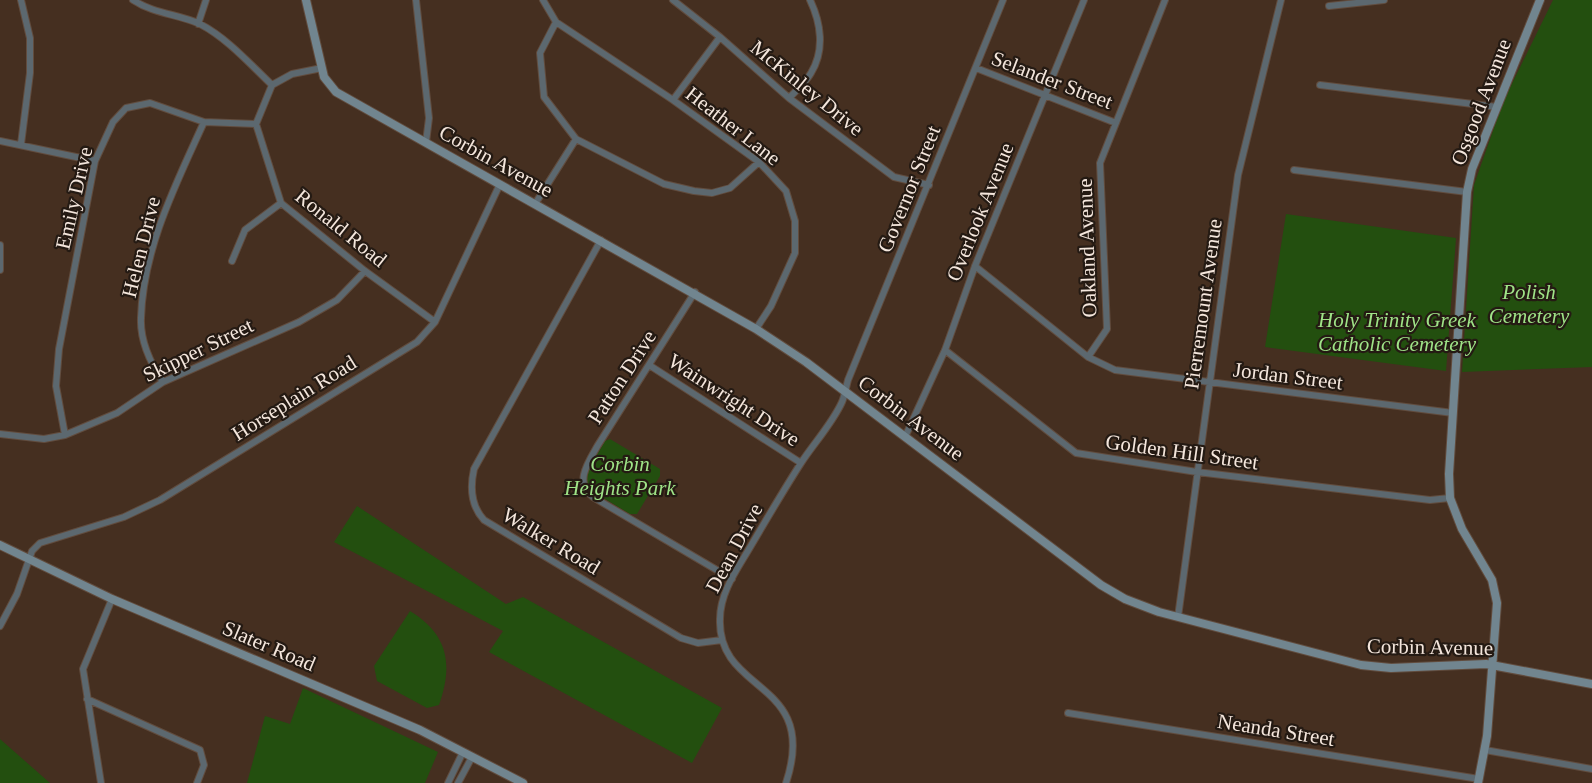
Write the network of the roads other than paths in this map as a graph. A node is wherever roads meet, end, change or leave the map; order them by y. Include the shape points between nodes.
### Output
1 (21, 0) edge
2 (133, 0) edge
3 (206, 0) edge
4 (306, 0) edge
5 (416, 0) edge
6 (543, 0) edge
7 (673, 0) edge
8 (810, 0) edge
9 (1003, 0) edge
10 (1084, 0) edge
11 (1165, 0) edge
12 (1281, 0) edge
13 (1384, 0) edge
14 (1540, 0) edge
15 (1329, 6) dead end
16 (556, 22) junction
17 (198, 24) junction
18 (720, 37) junction
19 (322, 68) junction
20 (976, 68) junction
21 (272, 85) junction
22 (1320, 85) dead end
23 (1044, 95) junction
24 (789, 98) junction
25 (673, 100) junction
26 (1497, 107) junction
27 (204, 122) junction
28 (1116, 123) junction
29 (256, 124) junction
30 (576, 139) junction
31 (0, 141) edge
32 (426, 142) junction
33 (21, 144) junction
34 (95, 161) junction
35 (759, 162) junction
36 (1294, 170) dead end
37 (500, 184) junction
38 (929, 185) junction
39 (1467, 192) junction
40 (281, 203) junction
41 (536, 204) junction
42 (601, 240) junction
43 (0, 244) edge
44 (232, 261) dead end
45 (975, 266) junction
46 (0, 270) edge
47 (364, 271) junction
48 (695, 292) junction
49 (435, 322) junction
50 (756, 329) junction
51 (945, 350) junction
52 (1088, 357) junction
53 (649, 365) junction
54 (163, 382) junction
55 (1208, 383) junction
56 (845, 391) junction
57 (1453, 413) junction
58 (0, 434) edge
59 (65, 435) junction
60 (905, 437) junction
61 (801, 463) junction
62 (1197, 472) junction
63 (1450, 498) junction
64 (0, 545) edge
65 (30, 558) junction
66 (732, 579) junction
67 (112, 599) junction
68 (1178, 617) junction
69 (0, 627) edge
70 (722, 640) junction
71 (1493, 665) junction
72 (1592, 684) edge
73 (87, 699) junction
74 (1068, 713) dead end
75 (1485, 750) junction
76 (463, 752) junction
77 (472, 757) junction
78 (1592, 769) edge
79 (448, 781) edge
80 (1478, 781) edge
81 (100, 783) edge
82 (197, 783) edge
83 (458, 783) edge
84 (523, 783) edge
85 (786, 783) edge

1 - 33 street via 30,38
2 - 17 street
3 - 17 street
4 - 19 main road, Corbin Avenue
5 - 32 street via 429,118
6 - 16 street, Heather Lane
7 - 18 street, McKinley Drive
8 - 24 street via 822,40 812,73
9 - 20 street, Governor Street
10 - 23 street, Overlook Avenue
11 - 28 street, Oakland Avenue
12 - 55 street, Pierremount Avenue via 1238,175
13 - 15 street
14 - 26 main road, Osgood Avenue
16 - 25 street, Heather Lane
16 - 30 street via 540,53 544,97
17 - 21 street via 222,39
18 - 24 street, McKinley Drive
18 - 25 street
19 - 21 street via 292,75
19 - 32 main road, Corbin Avenue via 336,93
20 - 23 street, Selander Street
20 - 38 street, Governor Street
21 - 29 street
22 - 26 street
23 - 28 street, Selander Street
23 - 45 street, Overlook Avenue
24 - 38 street, McKinley Drive via 894,177
25 - 35 street, Heather Lane
26 - 39 main road, Osgood Avenue
27 - 29 street, Emily Drive
27 - 34 street, Emily Drive via 150,103 126,108 113,122
27 - 54 street, Helen Drive via 165,206 141,319 150,362
28 - 52 street, Oakland Avenue via 1100,163 1107,329
29 - 40 street, Ronald Road
30 - 35 street via 664,184 694,191 712,193 730,188
30 - 41 street
31 - 33 street
32 - 37 main road, Corbin Avenue
33 - 34 street
34 - 59 street, Emily Drive via 59,349 56,387
35 - 50 street, Heather Lane via 786,191 795,220 795,254
36 - 39 street
37 - 41 main road, Corbin Avenue
37 - 49 street, Horseplain Road
38 - 56 street, Governor Street
39 - 57 main road, Osgood Avenue
40 - 44 street via 245,230
40 - 47 street, Ronald Road
41 - 42 main road, Corbin Avenue
42 - 48 main road, Corbin Avenue
42 - 70 street, Walker Road via 474,469 474,500 484,520 681,638 698,644
43 - 46 street
45 - 51 street, Overlook Avenue
45 - 52 street, Jordan Street
47 - 49 street, Ronald Road
47 - 54 street, Skipper Street via 337,300 299,322
48 - 50 main road, Corbin Avenue
48 - 53 street, Patton Drive
49 - 65 street, Horseplain Road via 417,342 160,501 124,517 44,541 34,548
50 - 56 main road, Corbin Avenue
51 - 60 street, Overlook Avenue
51 - 62 street, Golden Hill Street via 1076,453
52 - 55 street, Jordan Street via 1115,370
53 - 61 street, Wainwright Drive
53 - 66 street, Patton Drive via 590,459 583,476 584,488
54 - 59 street, Skipper Street via 117,413
55 - 57 street, Jordan Street
55 - 62 street, Pierremount Avenue
56 - 60 main road, Corbin Avenue
56 - 61 street, Dean Drive via 841,404
57 - 63 main road, Osgood Avenue
58 - 59 street, Skipper Street via 44,439
60 - 68 main road, Corbin Avenue via 1107,589
61 - 66 street, Dean Drive
62 - 63 street, Golden Hill Street via 1430,500
62 - 68 street, Pierremount Avenue
63 - 71 main road, Osgood Avenue via 1462,530 1492,580 1497,611
64 - 65 main road, Slater Road
65 - 67 main road, Slater Road
65 - 69 street
66 - 70 street, Dean Drive via 721,609
67 - 73 street via 83,669
67 - 76 main road, Slater Road via 420,729
68 - 71 main road, Corbin Avenue via 1361,666
70 - 85 street, Dean Drive via 737,668 765,688 784,710 792,731 794,759
71 - 72 main road, Corbin Avenue
71 - 75 main road, Osgood Avenue
73 - 81 street
73 - 82 street via 200,750 204,765
74 - 80 street, Neanda Street
75 - 78 street
75 - 80 main road, Osgood Avenue
76 - 77 main road, Slater Road
76 - 79 street
77 - 83 street
77 - 84 main road, Slater Road

